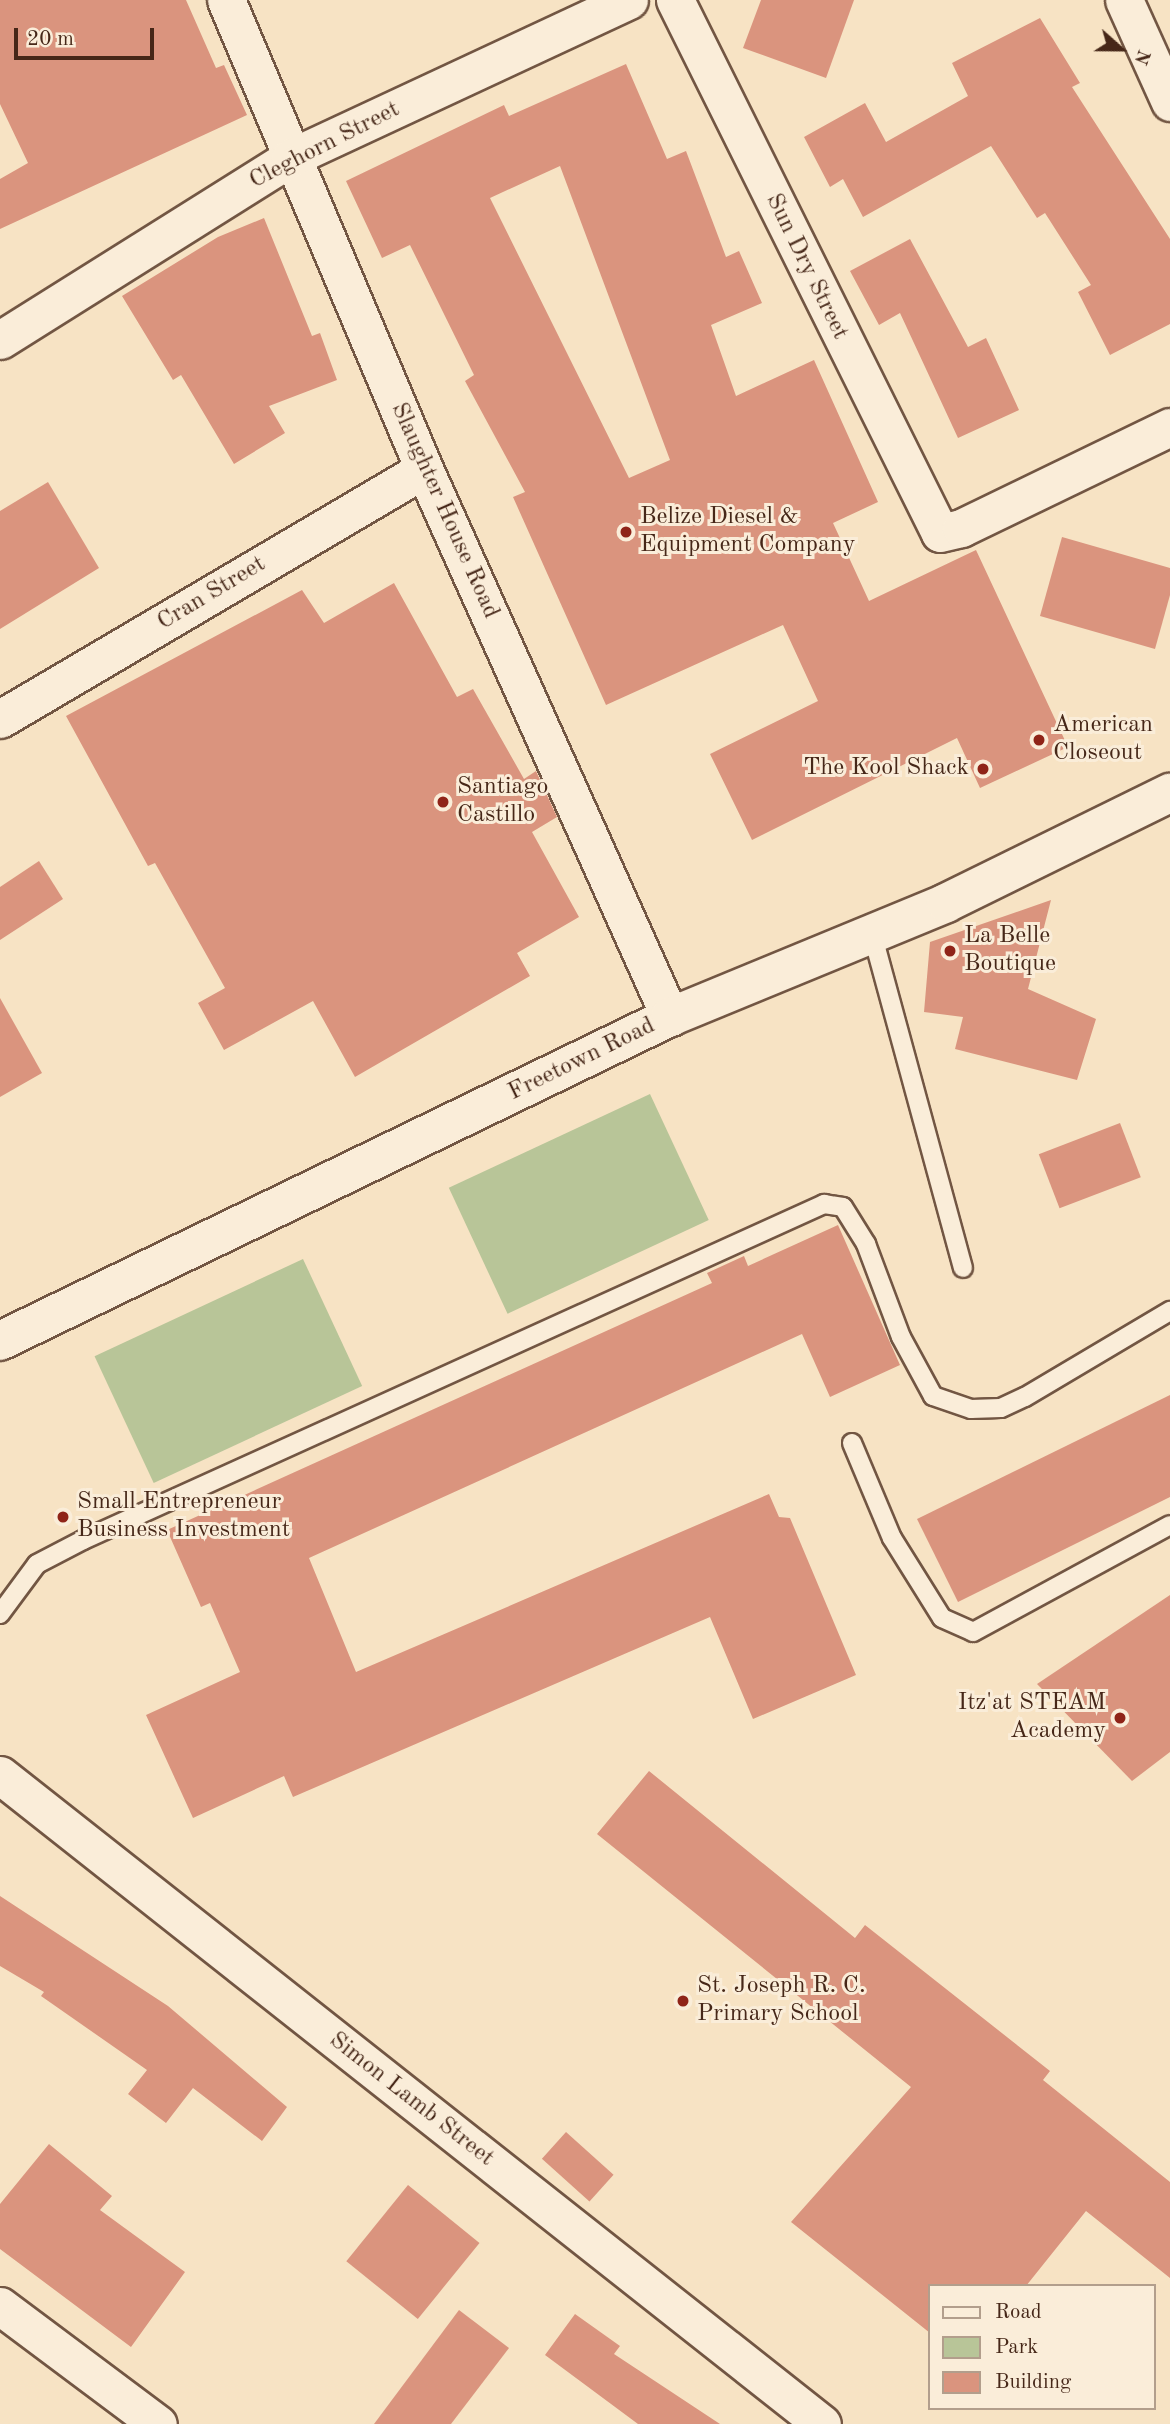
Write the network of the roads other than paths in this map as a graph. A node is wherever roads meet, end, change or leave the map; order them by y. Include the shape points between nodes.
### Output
1 (226, 0) edge
2 (629, 0) edge
3 (675, 0) edge
4 (1124, 0) edge
5 (1170, 102) edge
6 (290, 158) junction
7 (0, 340) edge
8 (1170, 427) edge
9 (424, 469) junction
10 (0, 719) edge
11 (1170, 793) edge
12 (872, 933) junction
13 (670, 1017) junction
14 (963, 1268) dead end
15 (1170, 1311) edge
16 (0, 1341) edge
17 (852, 1443) dead end
18 (1170, 1525) edge
19 (0, 1614) edge
20 (0, 1775) edge
21 (0, 2306) edge
22 (158, 2424) edge
23 (822, 2424) edge

1 - 6 street, Slaughter House Road
2 - 6 street, Cleghorn Street
3 - 8 street, Sun Dry Street via 940,533 961,528
4 - 5 street
6 - 7 street, Cleghorn Street
6 - 9 street, Slaughter House Road
9 - 10 street, Cran Street
9 - 13 street, Slaughter House Road
11 - 12 main road, Freetown Road via 946,903
12 - 13 main road, Freetown Road
12 - 14 lane
13 - 16 main road, Freetown Road
15 - 19 lane via 1025,1397 1001,1408 971,1409 933,1396 901,1337 866,1244 843,1206 824,1204 83,1540 37,1564
17 - 18 lane via 892,1538 942,1618 973,1632
20 - 23 street, Simon Lamb Street
21 - 22 street

